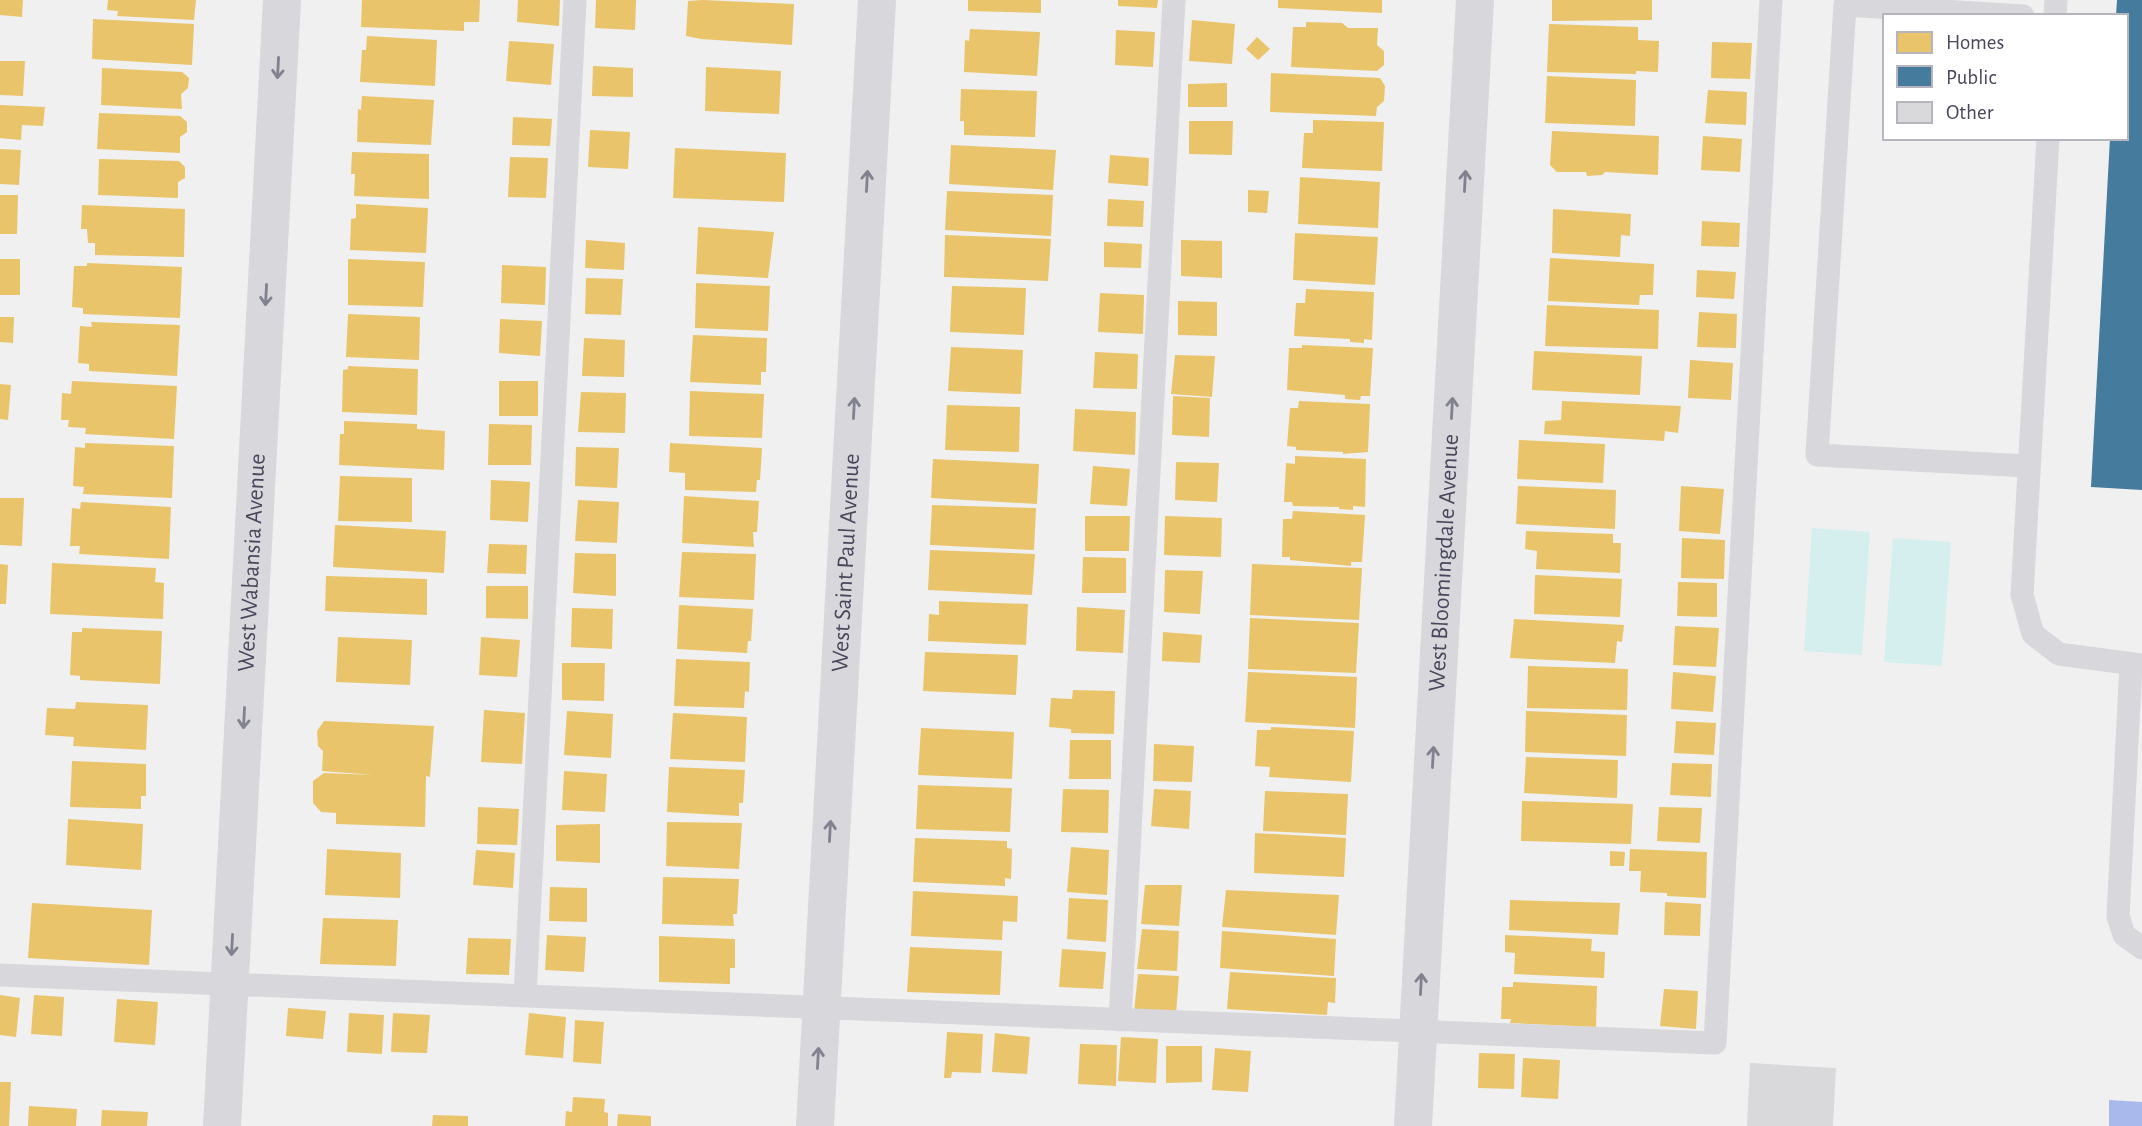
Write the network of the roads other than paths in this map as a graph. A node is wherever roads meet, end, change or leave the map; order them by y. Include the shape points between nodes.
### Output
1 (282, 0) edge
2 (575, 0) edge
3 (877, 0) edge
4 (1174, 0) edge
5 (1475, 0) edge
6 (1771, 0) edge
7 (1991, 14) edge
8 (2048, 140) edge
9 (2028, 466) junction
10 (2137, 665) edge
11 (2142, 948) edge
12 (0, 975) edge
13 (230, 984) junction
14 (525, 996) junction
15 (820, 1007) junction
16 (1120, 1020) junction
17 (1418, 1031) junction
18 (222, 1126) edge
19 (815, 1126) edge
20 (1413, 1126) edge

1 -> 13 street, West Wabansia Avenue
2 - 14 lane
15 -> 3 street, West Saint Paul Avenue
4 - 16 lane
17 -> 5 street, West Bloomingdale Avenue
6 - 17 lane via 1715,1043
7 - 9 lane via 1845,5 1817,454
8 - 9 lane
9 - 10 lane via 2022,595 2033,634 2059,654
10 - 11 lane via 2118,916 2124,935
12 - 13 lane
13 - 14 lane
13 - 18 street, West Wabansia Avenue
14 - 15 lane
15 - 16 lane
19 -> 15 street, West Saint Paul Avenue
16 - 17 lane
17 - 20 street, West Bloomingdale Avenue

